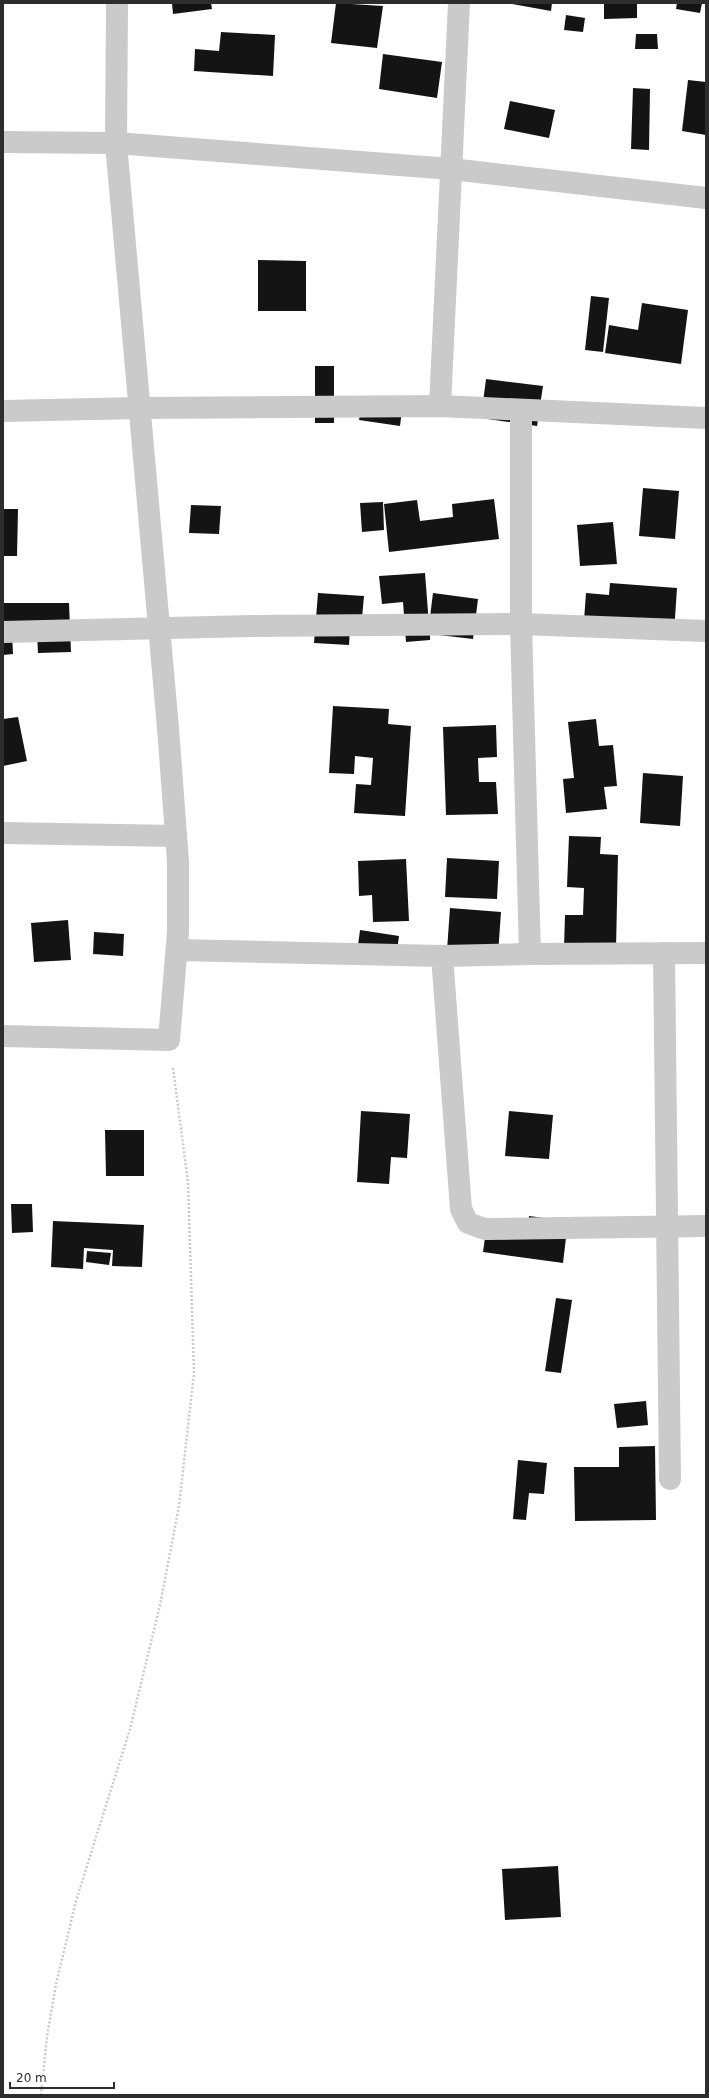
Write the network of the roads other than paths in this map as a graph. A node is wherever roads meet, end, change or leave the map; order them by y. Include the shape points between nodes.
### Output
1 (117, 3) edge
2 (459, 3) edge
3 (3, 142) edge
4 (116, 143) junction
5 (451, 169) junction
6 (706, 198) edge
7 (440, 406) junction
8 (139, 408) junction
9 (521, 410) junction
10 (3, 411) edge
11 (706, 418) edge
12 (521, 624) junction
13 (158, 630) junction
14 (706, 630) edge
15 (3, 632) edge
16 (3, 833) edge
17 (176, 836) junction
18 (177, 950) junction
19 (664, 953) junction
20 (706, 953) edge
21 (530, 954) junction
22 (442, 956) junction
23 (3, 1036) edge
24 (667, 1226) junction
25 (706, 1226) edge
26 (670, 1479) dead end

1 - 4 street
2 - 5 street
3 - 4 street
4 - 5 street
4 - 8 street
5 - 6 street
5 - 7 street
7 - 8 street
7 - 9 street
8 - 10 street
8 - 13 street
9 - 11 street
9 - 12 street
12 - 13 street via 251,626
12 - 14 street
12 - 21 street
13 - 15 street
13 - 17 street
16 - 17 street
17 - 18 street
18 - 22 street
18 - 23 street via 169,1040
19 - 20 street
19 - 21 street
19 - 24 street
21 - 22 street
22 - 24 street via 461,1209 468,1223 485,1229
24 - 25 street
24 - 26 street

